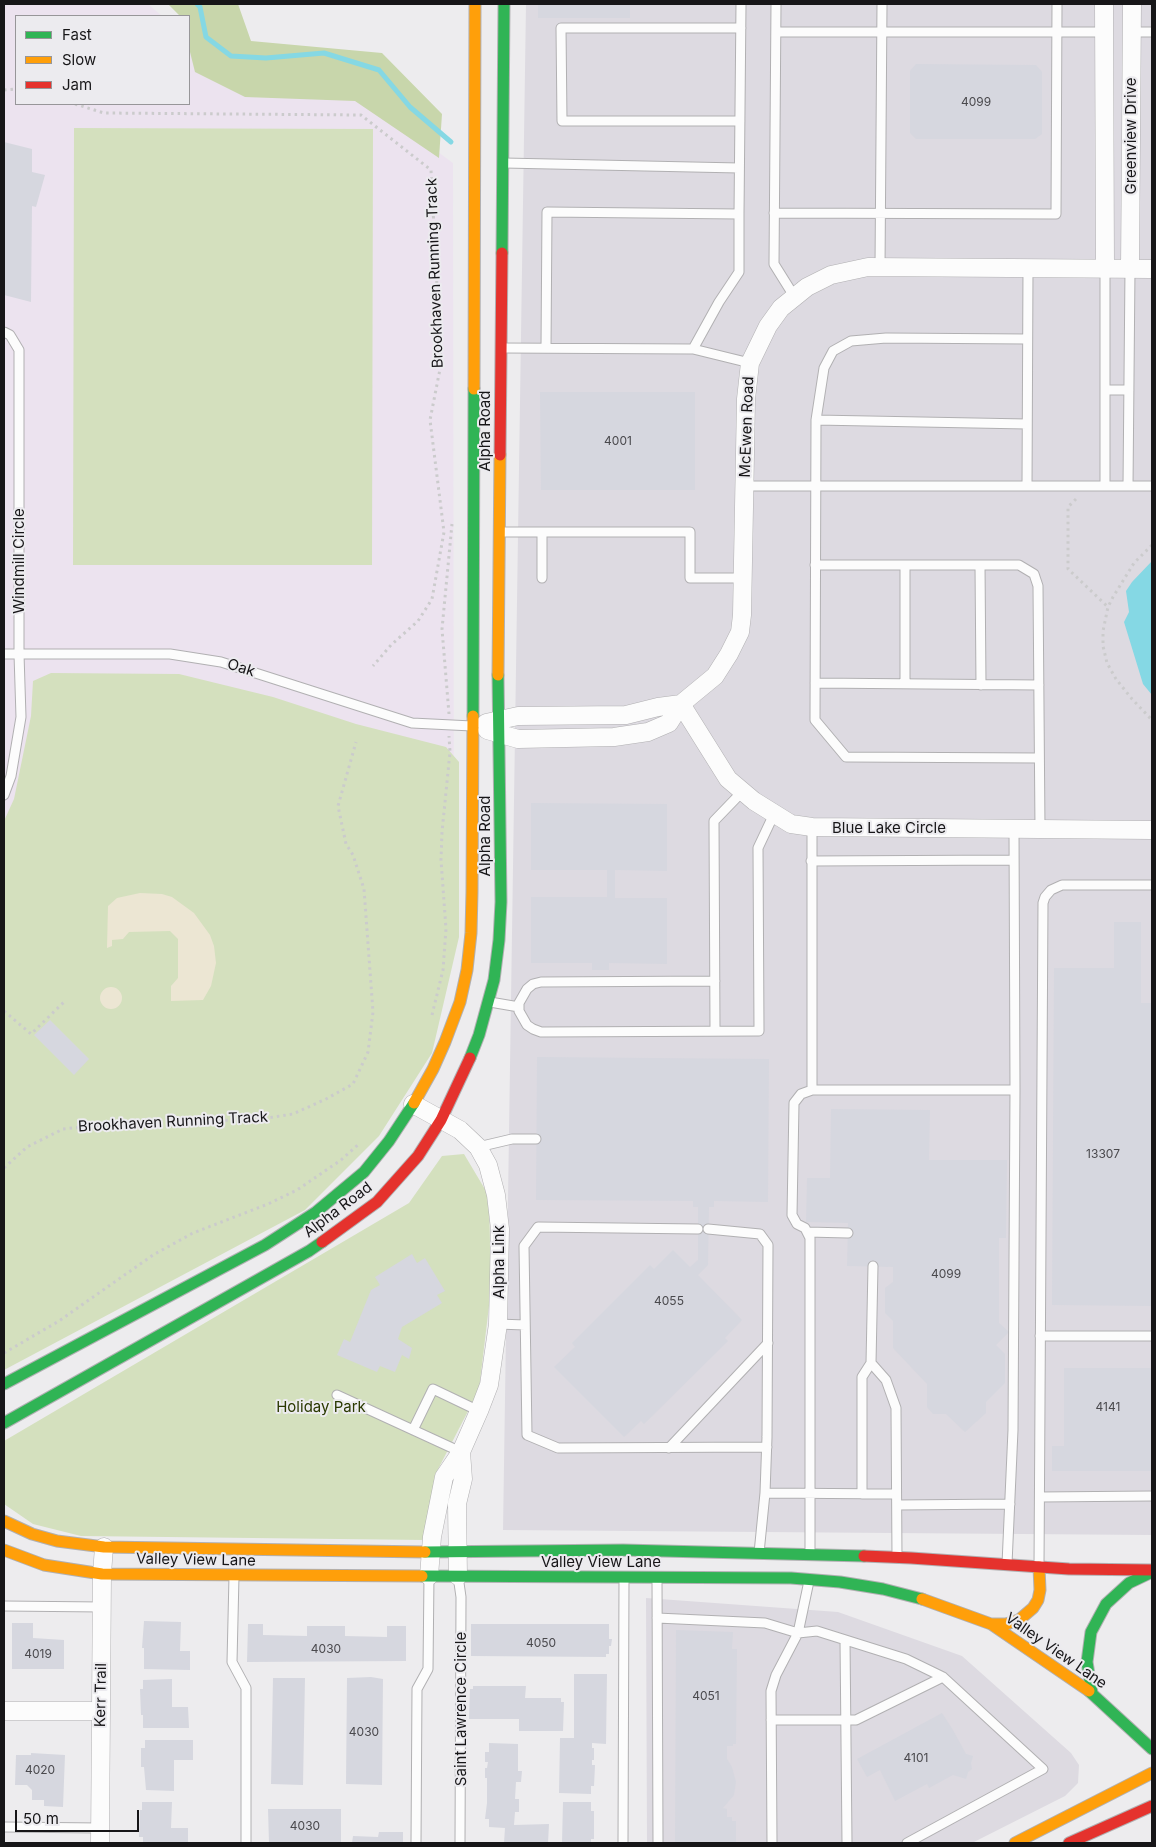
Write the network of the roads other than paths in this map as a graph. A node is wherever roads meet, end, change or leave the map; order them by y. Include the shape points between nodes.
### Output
1 (475, 4) edge
2 (504, 4) edge
3 (741, 4) edge
4 (776, 4) edge
5 (882, 4) edge
6 (1057, 4) edge
7 (1104, 4) edge
8 (1132, 4) edge
9 (562, 18) dead end
10 (611, 18) dead end
11 (562, 28) junction
12 (611, 28) junction
13 (741, 28) junction
14 (776, 32) junction
15 (881, 32) junction
16 (1057, 32) junction
17 (1104, 32) junction
18 (1132, 32) junction
19 (1152, 32) edge
20 (740, 121) junction
21 (502, 163) junction
22 (740, 168) junction
23 (774, 213) junction
24 (881, 213) junction
25 (739, 214) junction
26 (880, 267) junction
27 (1028, 268) junction
28 (1105, 269) junction
29 (1130, 269) junction
30 (1152, 269) edge
31 (794, 296) junction
32 (4, 332) edge
33 (1027, 339) junction
34 (500, 348) junction
35 (546, 348) junction
36 (693, 348) junction
37 (750, 363) junction
38 (1105, 390) junction
39 (1129, 390) junction
40 (816, 420) junction
41 (1027, 424) junction
42 (745, 486) junction
43 (815, 486) junction
44 (1027, 486) junction
45 (1105, 486) junction
46 (1128, 486) junction
47 (1152, 486) edge
48 (499, 532) junction
49 (542, 532) junction
50 (815, 564) junction
51 (905, 565) junction
52 (980, 565) junction
53 (542, 578) dead end
54 (743, 578) junction
55 (4, 654) edge
56 (19, 654) junction
57 (815, 683) junction
58 (905, 684) junction
59 (981, 685) junction
60 (1038, 686) junction
61 (681, 704) junction
62 (472, 726) junction
63 (499, 727) junction
64 (1039, 758) junction
65 (742, 792) junction
66 (4, 795) edge
67 (774, 814) junction
68 (812, 827) junction
69 (1014, 829) junction
70 (1040, 829) junction
71 (1152, 830) edge
72 (1014, 860) junction
73 (811, 861) junction
74 (1152, 885) edge
75 (715, 981) junction
76 (489, 1002) junction
77 (519, 1007) junction
78 (715, 1031) junction
79 (812, 1090) junction
80 (1015, 1090) junction
81 (413, 1104) junction
82 (441, 1120) junction
83 (536, 1139) dead end
84 (478, 1147) junction
85 (698, 1228) dead end
86 (708, 1229) dead end
87 (807, 1232) junction
88 (848, 1233) dead end
89 (873, 1270) dead end
90 (498, 1324) junction
91 (525, 1325) junction
92 (1040, 1336) junction
93 (1152, 1336) edge
94 (768, 1343) junction
95 (871, 1363) junction
96 (4, 1384) edge
97 (336, 1395) dead end
98 (480, 1411) junction
99 (4, 1423) edge
100 (414, 1430) junction
101 (767, 1447) junction
102 (669, 1448) junction
103 (461, 1452) junction
104 (764, 1493) junction
105 (810, 1493) junction
106 (862, 1494) junction
107 (896, 1494) junction
108 (1152, 1496) edge
109 (1040, 1497) junction
110 (1010, 1504) junction
111 (896, 1505) junction
112 (4, 1521) edge
113 (104, 1547) junction
114 (4, 1550) edge
115 (431, 1552) junction
116 (457, 1552) junction
117 (759, 1553) junction
118 (897, 1558) junction
119 (1007, 1565) junction
120 (810, 1566) junction
121 (1039, 1567) junction
122 (1152, 1571) edge
123 (102, 1574) junction
124 (234, 1576) junction
125 (429, 1576) junction
126 (458, 1576) junction
127 (624, 1577) junction
128 (657, 1578) junction
129 (4, 1606) edge
130 (102, 1606) junction
131 (657, 1618) junction
132 (991, 1624) junction
133 (798, 1633) junction
134 (845, 1640) junction
135 (943, 1677) junction
136 (1092, 1693) junction
137 (4, 1711) edge
138 (101, 1711) junction
139 (771, 1720) junction
140 (846, 1720) junction
141 (1152, 1749) edge
142 (1150, 1774) edge
143 (1152, 1806) edge
144 (4, 1828) edge
145 (100, 1836) edge
146 (246, 1843) edge
147 (416, 1843) edge
148 (460, 1843) edge
149 (623, 1843) edge
150 (658, 1843) edge
151 (772, 1843) edge
152 (847, 1843) edge
153 (907, 1843) edge
154 (1016, 1843) edge
155 (1069, 1843) edge

1 - 62 main road, Alpha Road
2 - 21 main road, Alpha Road
3 - 13 lane
4 - 14 lane
5 - 15 lane
6 - 16 lane
7 - 17 street, Greenview Drive
8 - 18 street, Greenview Drive
9 - 11 lane
10 - 12 lane
11 - 12 lane
11 - 20 lane via 562,122
12 - 13 lane
13 - 20 lane
14 - 15 lane
14 - 23 lane
15 - 16 lane
15 - 24 lane
16 - 17 lane
16 - 24 lane via 1056,214
17 - 18 street
17 - 28 street, Greenview Drive
18 - 19 lane
18 - 29 street, Greenview Drive
20 - 22 lane
21 - 22 lane
21 - 34 main road, Alpha Road
22 - 25 lane
23 - 24 lane
23 - 31 lane via 774,264
24 - 26 lane
25 - 35 lane via 547,212
25 - 36 lane via 739,272
26 - 27 street, McEwen Road
26 - 31 street, McEwen Road via 830,275
27 - 28 street, McEwen Road
27 - 33 lane
28 - 29 street, McEwen Road
28 - 38 lane
29 - 30 street, McEwen Road
29 - 39 lane
31 - 37 street, McEwen Road via 768,326
32 - 56 lane, Windmill Circle via 10,335 19,350
33 - 40 lane via 886,338 851,341 833,351 824,368
33 - 41 lane
34 - 35 lane
34 - 48 main road, Alpha Road
35 - 36 lane
36 - 37 lane
37 - 42 street, McEwen Road via 746,399
38 - 39 lane
38 - 45 lane
39 - 46 lane
40 - 41 lane
40 - 43 lane
41 - 44 lane
42 - 43 lane
42 - 54 street, McEwen Road
43 - 44 lane
43 - 50 lane
44 - 45 lane
45 - 46 lane
46 - 47 lane
48 - 49 lane
48 - 63 main road, Alpha Road
49 - 53 lane
49 - 54 lane via 690,532 690,578
50 - 51 lane
50 - 57 lane
51 - 52 lane
51 - 58 lane
52 - 59 lane
52 - 60 lane via 1019,565 1034,574 1038,586
54 - 61 street, McEwen Road via 740,632 715,676
55 - 56 lane, Oak
56 - 62 lane, Oak via 170,654 221,662 412,723
56 - 66 lane, Windmill Circle via 20,717 11,776
57 - 58 lane
57 - 64 lane via 815,720 846,757
58 - 59 lane
59 - 60 lane
60 - 64 lane
61 - 63 street via 626,715 518,716
61 - 65 street, Blue Lake Circle via 728,779
62 - 63 street
62 - 81 main road, Alpha Road via 471,933 467,970 460,1002 445,1042
63 - 76 main road, Alpha Road via 500,930
64 - 70 lane
65 - 67 street, Blue Lake Circle
65 - 75 lane via 714,821
67 - 68 street, Blue Lake Circle via 791,824
67 - 78 lane via 758,848 758,1031
68 - 69 street, Blue Lake Circle
68 - 73 lane
69 - 70 street, Blue Lake Circle
69 - 72 lane
70 - 71 street, Blue Lake Circle
72 - 73 lane
72 - 80 lane
73 - 79 lane
74 - 92 lane via 1062,885 1051,890 1043,903
75 - 77 lane via 541,982 527,989
75 - 78 lane
76 - 77 lane
76 - 82 main road, Alpha Road via 464,1073
77 - 78 lane via 527,1025 541,1032
79 - 80 lane
79 - 87 lane via 801,1094 793,1109 792,1215
80 - 110 lane via 1014,1421
81 - 82 street, Alpha Link
81 - 96 main road, Alpha Road via 389,1142 364,1172 316,1212 265,1244
82 - 84 street, Alpha Link via 460,1130
82 - 99 main road, Alpha Road via 418,1156 392,1187 337,1232 309,1251
83 - 84 lane via 512,1139
84 - 90 street, Alpha Link via 488,1165 500,1229
85 - 91 lane via 538,1227 524,1246
86 - 94 lane via 760,1234 768,1245
87 - 88 lane
87 - 105 lane via 810,1238
89 - 95 lane
90 - 91 lane
90 - 98 street, Alpha Link via 489,1385
91 - 102 lane via 527,1435 558,1448
92 - 93 lane
92 - 109 lane
94 - 101 lane
94 - 102 lane
95 - 106 lane via 862,1377
95 - 107 lane via 886,1380 896,1408
97 - 100 lane
98 - 100 lane via 433,1389
98 - 103 street, Alpha Link
100 - 103 lane
101 - 102 lane
101 - 104 lane
103 - 115 street, Alpha Link via 444,1477
103 - 116 street, Alpha Link via 463,1479 457,1504
104 - 105 lane
104 - 117 lane
105 - 106 lane
105 - 120 lane
106 - 107 lane
107 - 111 lane
108 - 109 lane
109 - 121 lane
110 - 111 lane
110 - 119 lane
111 - 118 lane
112 - 113 main road, Valley View Lane via 57,1541
113 - 115 main road, Valley View Lane
113 - 123 street, Kerr Trail
114 - 123 main road, Valley View Lane via 44,1565
115 - 116 main road, Valley View Lane
115 - 125 street, Alpha Link
116 - 117 main road, Valley View Lane via 623,1550
116 - 126 street, Alpha Link
117 - 120 main road, Valley View Lane
118 - 119 main road, Valley View Lane
118 - 120 main road, Valley View Lane
119 - 121 main road, Valley View Lane
120 - 128 main road, Valley View Lane
120 - 132 main road, Valley View Lane via 932,1602
120 - 133 lane
121 - 122 main road, Valley View Lane
121 - 132 main road via 1040,1590 1033,1608 1019,1620
122 - 136 main road via 1129,1583 1106,1604 1091,1632 1087,1662
123 - 124 main road, Valley View Lane
123 - 130 street, Kerr Trail
124 - 125 main road, Valley View Lane
124 - 146 lane via 232,1662 246,1688
125 - 126 main road, Valley View Lane
125 - 147 lane via 428,1669 417,1689
126 - 127 main road, Valley View Lane
126 - 148 lane, Saint Lawrence Circle via 461,1598
127 - 128 main road, Valley View Lane
127 - 149 lane
128 - 131 lane
129 - 130 lane
130 - 138 street, Kerr Trail
131 - 133 lane via 765,1622
131 - 150 lane
132 - 136 main road, Valley View Lane
133 - 134 lane via 817,1631
133 - 139 lane via 771,1691
134 - 135 lane via 906,1660
134 - 140 lane
135 - 140 lane via 856,1720
135 - 153 lane via 1043,1769
136 - 141 main road, Valley View Lane
137 - 138 street
138 - 145 street, Kerr Trail
139 - 140 lane
139 - 151 lane
140 - 152 lane
142 - 154 main road
143 - 155 main road
144 - 145 lane

